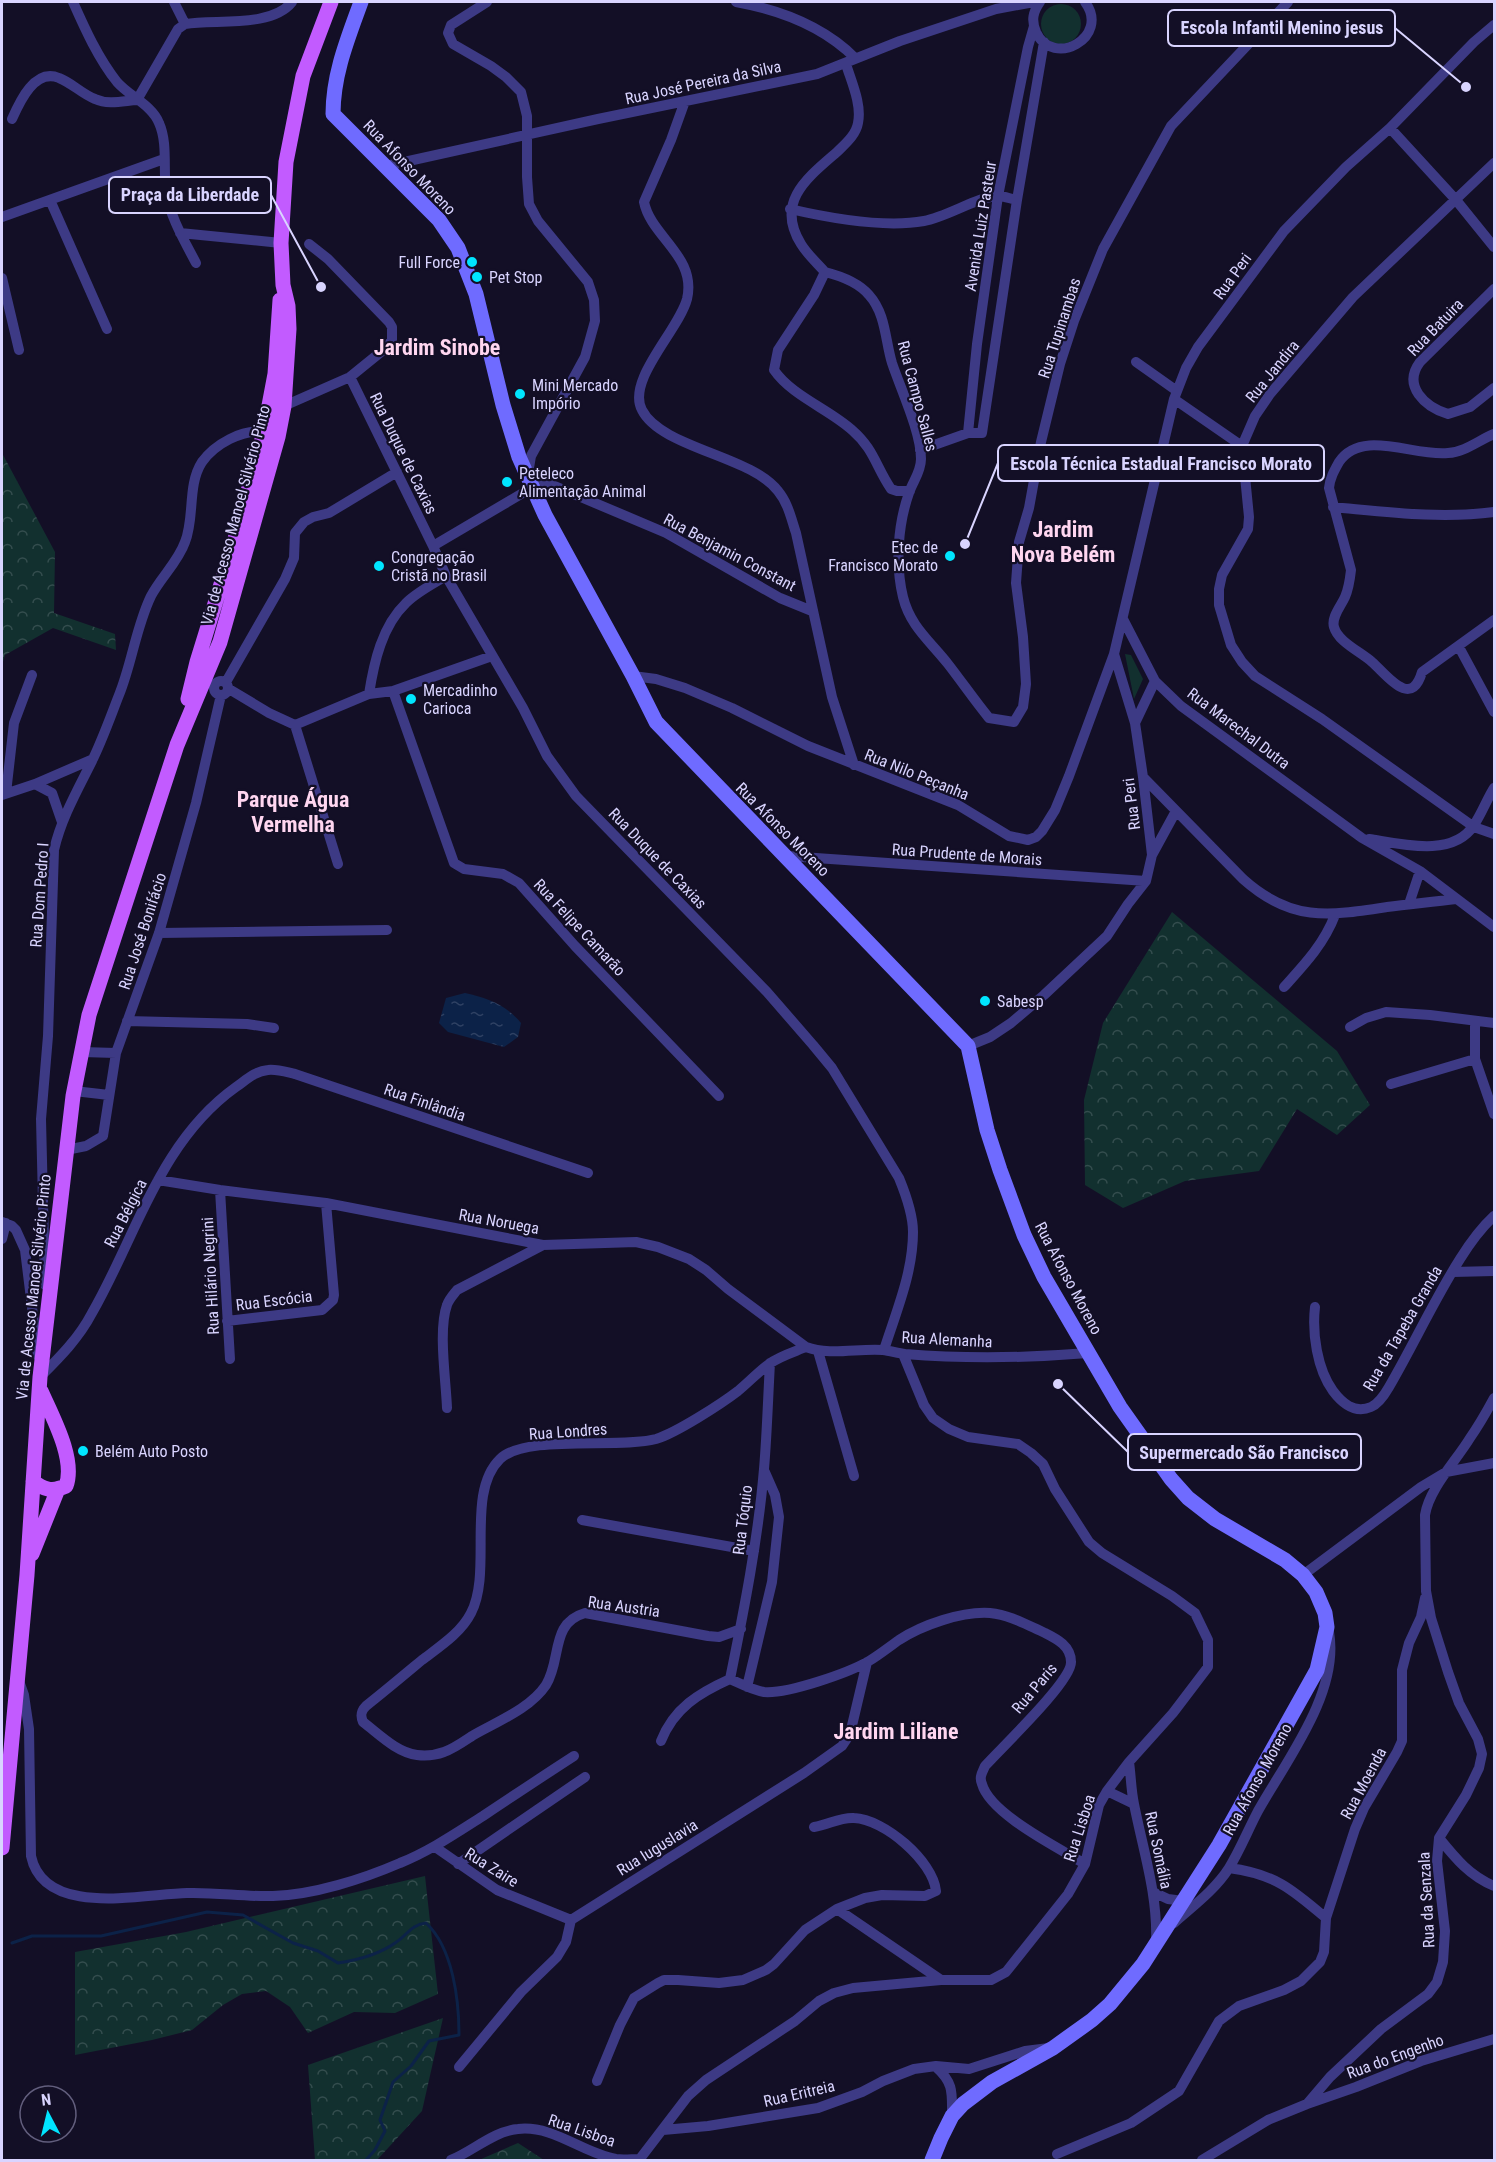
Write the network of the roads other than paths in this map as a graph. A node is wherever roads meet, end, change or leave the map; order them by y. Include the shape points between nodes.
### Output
1 (73, 2) edge
2 (174, 2) edge
3 (331, 2) edge
4 (361, 2) edge
5 (487, 2) edge
6 (736, 2) edge
7 (1034, 2) edge
8 (1040, 2) edge
9 (1087, 2) edge
10 (1288, 2) edge
11 (1017, 3) edge
12 (286, 4) edge
13 (1033, 22) junction
14 (185, 24) junction
15 (1494, 25) edge
16 (1044, 42) junction
17 (850, 61) junction
18 (137, 100) junction
19 (685, 101) junction
20 (12, 119) dead end
21 (1390, 128) junction
22 (528, 134) junction
23 (164, 159) junction
24 (1494, 163) edge
25 (386, 166) junction
26 (998, 196) junction
27 (50, 200) junction
28 (1017, 200) junction
29 (1456, 200) junction
30 (790, 209) junction
31 (2, 217) edge
32 (180, 233) junction
33 (281, 243) junction
34 (309, 244) dead end
35 (1494, 247) edge
36 (196, 263) dead end
37 (825, 272) junction
38 (2, 278) edge
39 (283, 285) junction
40 (1494, 289) edge
41 (107, 329) dead end
42 (19, 350) dead end
43 (1136, 362) dead end
44 (350, 377) junction
45 (1494, 388) edge
46 (1175, 395) junction
47 (284, 406) junction
48 (264, 432) junction
49 (968, 433) junction
50 (1494, 434) edge
51 (1242, 446) junction
52 (920, 450) junction
53 (397, 472) junction
54 (530, 482) junction
55 (264, 485) junction
56 (910, 491) junction
57 (1333, 507) junction
58 (1494, 512) edge
59 (433, 546) junction
60 (446, 576) junction
61 (812, 611) junction
62 (1123, 619) junction
63 (1494, 620) edge
64 (1459, 647) junction
65 (1114, 654) junction
66 (492, 656) junction
67 (32, 675) dead end
68 (633, 676) junction
69 (215, 681) junction
70 (1155, 681) junction
71 (393, 691) junction
72 (369, 694) junction
73 (1494, 712) edge
74 (1014, 722) joint
75 (1135, 723) junction
76 (296, 725) junction
77 (177, 746) junction
78 (93, 759) junction
79 (854, 765) junction
80 (1143, 777) junction
81 (35, 784) junction
82 (1494, 788) edge
83 (4, 794) edge
84 (1176, 811) junction
85 (62, 822) junction
86 (1474, 827) junction
87 (1494, 834) edge
88 (1362, 838) junction
89 (1152, 855) junction
90 (787, 856) junction
91 (338, 864) dead end
92 (1420, 872) junction
93 (1146, 881) junction
94 (1456, 899) junction
95 (1409, 904) junction
96 (1335, 915) junction
97 (1494, 927) edge
98 (387, 930) dead end
99 (159, 933) junction
100 (1284, 987) dead end
101 (127, 1021) junction
102 (1475, 1022) junction
103 (1494, 1023) edge
104 (1350, 1027) dead end
105 (274, 1028) dead end
106 (968, 1046) junction
107 (82, 1052) junction
108 (116, 1053) junction
109 (1475, 1059) junction
110 (252, 1075) joint
111 (1391, 1084) dead end
112 (74, 1091) junction
113 (109, 1095) junction
114 (719, 1096) dead end
115 (1494, 1114) edge
116 (66, 1150) junction
117 (588, 1173) dead end
118 (158, 1180) junction
119 (220, 1190) junction
120 (326, 1203) junction
121 (1494, 1216) edge
122 (4, 1223) edge
123 (2, 1239) edge
124 (543, 1245) junction
125 (1494, 1271) edge
126 (1453, 1272) junction
127 (1315, 1307) dead end
128 (227, 1321) junction
129 (47, 1324) junction
130 (806, 1347) junction
131 (884, 1350) junction
132 (818, 1352) junction
133 (1088, 1353) junction
134 (903, 1354) junction
135 (230, 1359) dead end
136 (770, 1363) junction
137 (40, 1383) junction
138 (1494, 1398) edge
139 (447, 1408) dead end
140 (1494, 1463) edge
141 (764, 1469) junction
142 (1446, 1472) junction
143 (854, 1476) dead end
144 (33, 1481) junction
145 (58, 1489) junction
146 (582, 1520) dead end
147 (754, 1551) junction
148 (27, 1565) junction
149 (1303, 1575) junction
150 (1426, 1591) junction
151 (1326, 1621) junction
152 (741, 1629) junction
153 (867, 1662) junction
154 (18, 1678) junction
155 (730, 1679) junction
156 (548, 1682) joint
157 (747, 1687) junction
158 (661, 1741) dead end
159 (574, 1756) dead end
160 (1129, 1762) junction
161 (585, 1777) dead end
162 (1107, 1791) junction
163 (1134, 1804) junction
164 (814, 1827) dead end
165 (1439, 1838) junction
166 (435, 1847) junction
167 (2, 1848) edge
168 (458, 1864) junction
169 (1085, 1864) junction
170 (1229, 1868) junction
171 (1494, 1886) edge
172 (1153, 1892) junction
173 (1183, 1901) junction
174 (837, 1909) junction
175 (1326, 1918) junction
176 (571, 1920) junction
177 (1164, 1931) junction
178 (1156, 1944) junction
179 (941, 1980) junction
180 (1494, 2039) edge
181 (1053, 2048) junction
182 (936, 2066) junction
183 (459, 2067) dead end
184 (597, 2080) dead end
185 (1306, 2104) junction
186 (952, 2116) junction
187 (663, 2130) junction
188 (1058, 2154) dead end
189 (451, 2160) edge
190 (639, 2160) edge
191 (932, 2160) edge
192 (1202, 2160) edge

1 - 18 street via 102,60 116,81
2 - 14 street
3 - 33 main road, Via de Acesso Manoel Silvério Pinto via 306,67 294,115 286,162
4 - 25 main road, Rua Afonso Moreno via 338,72 333,114
5 - 22 street via 451,26 448,33 453,44 491,66 521,92
6 - 17 street via 785,14 826,34
7 - 11 street, Rua José Pereira da Silva
8 - 13 street, Avenida Luiz Pasteur
9 - 16 street via 1092,23 1078,45 1060,49
10 - 74 street, Rua Tupinambas via 1171,126 1103,249 1078,312 1060,364 1019,542 1016,583 1026,684 1023,706
11 - 13 street
11 - 17 street, Rua José Pereira da Silva
12 - 14 street via 262,19
13 - 16 street
13 - 26 street, Avenida Luiz Pasteur
14 - 18 street via 178,29
15 - 21 street, Rua Peri
16 - 28 street, Avenida Luiz Pasteur
17 - 19 street, Rua José Pereira da Silva via 817,74
17 - 30 street via 859,110 855,132 804,184
18 - 20 street via 95,99 58,77 47,75 36,80
18 - 23 street via 159,121
19 - 22 street, Rua José Pereira da Silva
19 - 61 street via 644,202 649,216 682,262 687,297 673,330 643,377 638,399 642,412 667,434 756,474 778,491 796,533
21 - 29 street
21 - 46 street, Rua Peri via 1284,231 1198,347
22 - 25 street, Rua José Pereira da Silva
22 - 54 street via 529,204 538,221 588,282 595,321 585,357 531,456
23 - 27 street
23 - 32 street via 166,192
24 - 29 street, Rua Jandira
25 - 54 main road, Rua Afonso Moreno via 438,220 466,265 512,436
26 - 28 street
26 - 30 street via 947,215 895,223
26 - 49 street, Avenida Luiz Pasteur
27 - 31 street
27 - 41 street
28 - 49 street, Avenida Luiz Pasteur via 982,433
29 - 35 street
29 - 51 street, Rua Jandira via 1353,297 1270,394
30 - 37 street via 801,244
32 - 33 street
32 - 36 street
33 - 39 main road, Via de Acesso Manoel Silvério Pinto
34 - 44 street via 392,327 392,340 387,347
37 - 52 street, Rua Campo Salles via 853,282 879,308
37 - 56 street via 777,350 774,370 782,382 862,439 891,489
38 - 42 street
39 - 47 main road, Via de Acesso Manoel Silvério Pinto via 289,329
39 - 48 main road, Via de Acesso Manoel Silvério Pinto via 275,375
40 - 45 street, Rua Batuira via 1415,369 1413,384 1430,406 1449,414 1470,407
43 - 46 street
44 - 47 street
44 - 53 street, Rua Duque de Caxias
46 - 51 street
46 - 62 street, Rua Peri
47 - 55 main road, Via de Acesso Manoel Silvério Pinto
48 - 55 main road via 271,438
48 - 69 main road, Via de Acesso Manoel Silvério Pinto
48 - 78 street, Rua Dom Pedro I via 253,430 225,442 199,468 185,544 148,604 120,692
49 - 52 street
50 - 57 street via 1449,453 1356,447 1341,459 1330,479
51 - 86 street, Rua Jandira via 1250,517 1219,589 1219,605 1231,645 1255,675
52 - 56 street, Rua Campo Salles via 920,468
53 - 59 street, Rua Duque de Caxias
53 - 69 street, Rua José Bonifácio via 299,528 295,533 294,558 285,579
54 - 59 street
54 - 61 street, Rua Benjamin Constant via 550,484 666,533 780,598
54 - 68 main road, Rua Afonso Moreno
55 - 69 main road, Via de Acesso Manoel Silvério Pinto via 220,642
56 - 74 street, Rua Campo Salles via 902,519 899,572 913,623 989,718
57 - 58 street via 1436,516
57 - 64 street via 1350,570 1346,596 1334,621 1338,635 1394,684 1406,689 1414,687 1422,672
59 - 60 street, Rua Duque de Caxias
60 - 66 street, Rua Duque de Caxias
60 - 72 street via 407,601 389,626
61 - 79 street via 832,697
62 - 65 street, Rua Nilo Peçanha
62 - 70 street, Rua Marechal Dutra
63 - 64 street
64 - 73 street
65 - 75 street, Rua Peri
65 - 79 street, Rua Nilo Peçanha via 1055,810 1042,831 1028,840 1009,836 958,805
66 - 71 street
66 - 131 street, Rua Duque de Caxias via 563,780 767,992 832,1068 899,1178 907,1197 913,1233 909,1267
67 - 83 street via 14,723
68 - 79 street, Rua Nilo Peçanha via 685,688
68 - 90 main road, Rua Afonso Moreno via 656,722 722,794
69 - 76 street
69 - 77 main road, Via de Acesso Manoel Silvério Pinto
69 - 77 main road, Via de Acesso Manoel Silvério Pinto
69 - 99 street, Rua José Bonifácio via 196,803
70 - 75 street
70 - 88 street, Rua Marechal Dutra via 1180,706
71 - 72 street
71 - 114 street, Rua Felipe Camarão via 453,863 464,869 503,874 519,883
72 - 76 street
75 - 80 street, Rua Peri
76 - 91 street
77 - 107 main road, Via de Acesso Manoel Silvério Pinto via 89,1015
78 - 81 street
78 - 85 street, Rua Dom Pedro I
80 - 84 street
80 - 89 street, Rua Peri
81 - 83 street
81 - 85 street via 52,793
82 - 86 street
84 - 89 street
84 - 96 street via 1258,892 1289,908
85 - 129 street, Rua Dom Pedro I via 54,850 41,1119
86 - 87 street, Rua Jandira
86 - 88 street via 1458,841 1442,845
88 - 92 street, Rua Marechal Dutra
89 - 93 street, Rua Peri
90 - 93 street, Rua Prudente de Morais
90 - 106 main road, Rua Afonso Moreno
92 - 94 street, Rua Marechal Dutra
92 - 95 street
93 - 106 street via 1107,936 1052,987 1011,1023
94 - 95 street
94 - 97 street, Rua Marechal Dutra
95 - 96 street
96 - 100 street via 1311,958
98 - 99 street
99 - 101 street, Rua José Bonifácio
101 - 105 street
101 - 108 street, Rua José Bonifácio
102 - 103 street
102 - 104 street via 1386,1012
102 - 109 street
106 - 133 main road, Rua Afonso Moreno via 987,1130 1024,1235
107 - 108 street
107 - 112 main road, Via de Acesso Manoel Silvério Pinto
108 - 113 street, Rua José Bonifácio
109 - 111 street
109 - 115 street
110 - 117 street, Rua Finlândia via 266,1070 295,1074
110 - 118 street, Rua Bélgica via 192,1127
112 - 113 street
112 - 116 main road, Via de Acesso Manoel Silvério Pinto
113 - 116 street, Rua José Bonifácio via 103,1136 86,1146
116 - 129 main road, Via de Acesso Manoel Silvério Pinto
118 - 119 street, Rua Noruega
118 - 137 street, Rua Bélgica via 92,1313
119 - 120 street, Rua Noruega
119 - 128 street, Rua Hilário Negrini
120 - 124 street, Rua Noruega
120 - 128 street, Rua Escócia via 334,1295 328,1306 322,1310
121 - 126 street, Rua da Tapeba Granda
122 - 123 street
122 - 137 street via 16,1230 25,1250
124 - 130 street, Rua Noruega via 636,1242 689,1259
124 - 139 street via 457,1290 450,1299 443,1325
125 - 126 street
126 - 127 street, Rua da Tapeba Granda via 1389,1387 1373,1406 1346,1406 1327,1383 1317,1347
128 - 135 street, Rua Hilário Negrini
129 - 137 main road, Via de Acesso Manoel Silvério Pinto
130 - 132 street, Rua Alemanha
130 - 136 street, Rua Londres
131 - 132 street, Rua Alemanha
131 - 134 street, Rua Alemanha
132 - 143 street
133 - 134 street, Rua Alemanha via 1014,1357
133 - 149 main road, Rua Afonso Moreno via 1120,1407 1188,1498
134 - 160 street, Rua Lisboa via 933,1418 968,1437 1018,1444 1031,1453 1043,1464 1089,1542 1172,1596 1194,1613 1203,1627 1210,1652 1208,1667
136 - 141 street, Rua Tóquio
136 - 156 street, Rua Londres via 737,1391 657,1438 530,1448 501,1458 485,1488 480,1565 471,1614 450,1638 361,1712 363,1722 392,1745 418,1755 432,1755 513,1713
137 - 144 main road, Via de Acesso Manoel Silvério Pinto
137 - 145 main road via 69,1468 66,1486
138 - 142 street, Rua da Senzala
140 - 142 street
141 - 147 street, Rua Tóquio
141 - 157 street via 775,1495 778,1517 772,1582
142 - 149 street via 1421,1486
142 - 150 street, Rua da Senzala via 1426,1506
144 - 145 main road via 41,1488
144 - 148 main road, Via de Acesso Manoel Silvério Pinto
145 - 148 main road
146 - 147 street
147 - 152 street, Rua Tóquio
148 - 154 main road, Via de Acesso Manoel Silvério Pinto
149 - 151 main road, Rua Afonso Moreno via 1316,1592
150 - 165 street, Rua da Senzala via 1448,1672 1482,1754 1466,1795
150 - 175 street, Rua Moenda via 1402,1670 1402,1741 1364,1808
151 - 170 street, Rua Afonso Moreno via 1330,1634 1329,1671 1317,1707
151 - 173 main road, Rua Afonso Moreno via 1317,1670 1219,1845
152 - 155 street, Rua Tóquio
152 - 156 street, Rua Austria via 719,1637 585,1613 576,1615 561,1633
153 - 157 street via 787,1690 762,1692
153 - 169 street, Rua Paris via 916,1630 987,1613 1004,1615 1066,1646 1071,1664 1067,1676 981,1775 982,1785 995,1805 1023,1827
153 - 176 street, Rua Iuguslavia via 850,1734 842,1746
154 - 166 street via 29,1729 33,1867 53,1887 72,1895 100,1899 187,1893 285,1896 368,1875
154 - 167 main road, Via de Acesso Manoel Silvério Pinto
155 - 157 street
155 - 158 street via 691,1700 676,1714
159 - 166 street
160 - 162 street, Rua Lisboa
160 - 163 street, Rua Somália
161 - 168 street
162 - 163 street
162 - 169 street, Rua Lisboa via 1099,1805
163 - 172 street, Rua Somália
164 - 174 street via 835,1820 865,1819 916,1853 937,1888 930,1895 882,1895
165 - 171 street via 1467,1870
165 - 185 street, Rua da Senzala via 1437,1862 1445,1931 1437,1982 1428,1994 1381,2029
166 - 168 street, Rua Zaire
168 - 176 street, Rua Zaire via 496,1890
169 - 179 street, Rua Lisboa via 1068,1894 1006,1972 991,1980
170 - 175 street via 1272,1878
170 - 177 street, Rua Afonso Moreno
172 - 173 street
172 - 178 street, Rua Somália
173 - 177 main road, Rua Afonso Moreno
174 - 179 street
174 - 184 street via 805,1930 774,1964 755,1976 719,1983 664,1980 634,1998
175 - 188 street, Rua Moenda via 1320,1962 1302,1981 1239,2006 1219,2021 1179,2091 1131,2122
176 - 183 street via 566,1942 557,1957 521,1992
177 - 178 main road, Rua Afonso Moreno
178 - 181 main road, Rua Afonso Moreno via 1110,2004
179 - 187 street, Rua Lisboa via 853,1988 819,2001 706,2080 687,2096
180 - 185 street, Rua do Engenho via 1421,2061
181 - 182 street via 1025,2051 969,2069
181 - 186 main road, Rua Afonso Moreno via 992,2082
182 - 186 street via 949,2080
182 - 187 street, Rua Eritreia via 902,2072 818,2108 699,2128
185 - 192 street, Rua da Senzala via 1269,2120
186 - 191 main road, Rua Afonso Moreno
187 - 190 street, Rua Lisboa
189 - 190 street, Rua Lisboa via 517,2129 553,2134 615,2158

